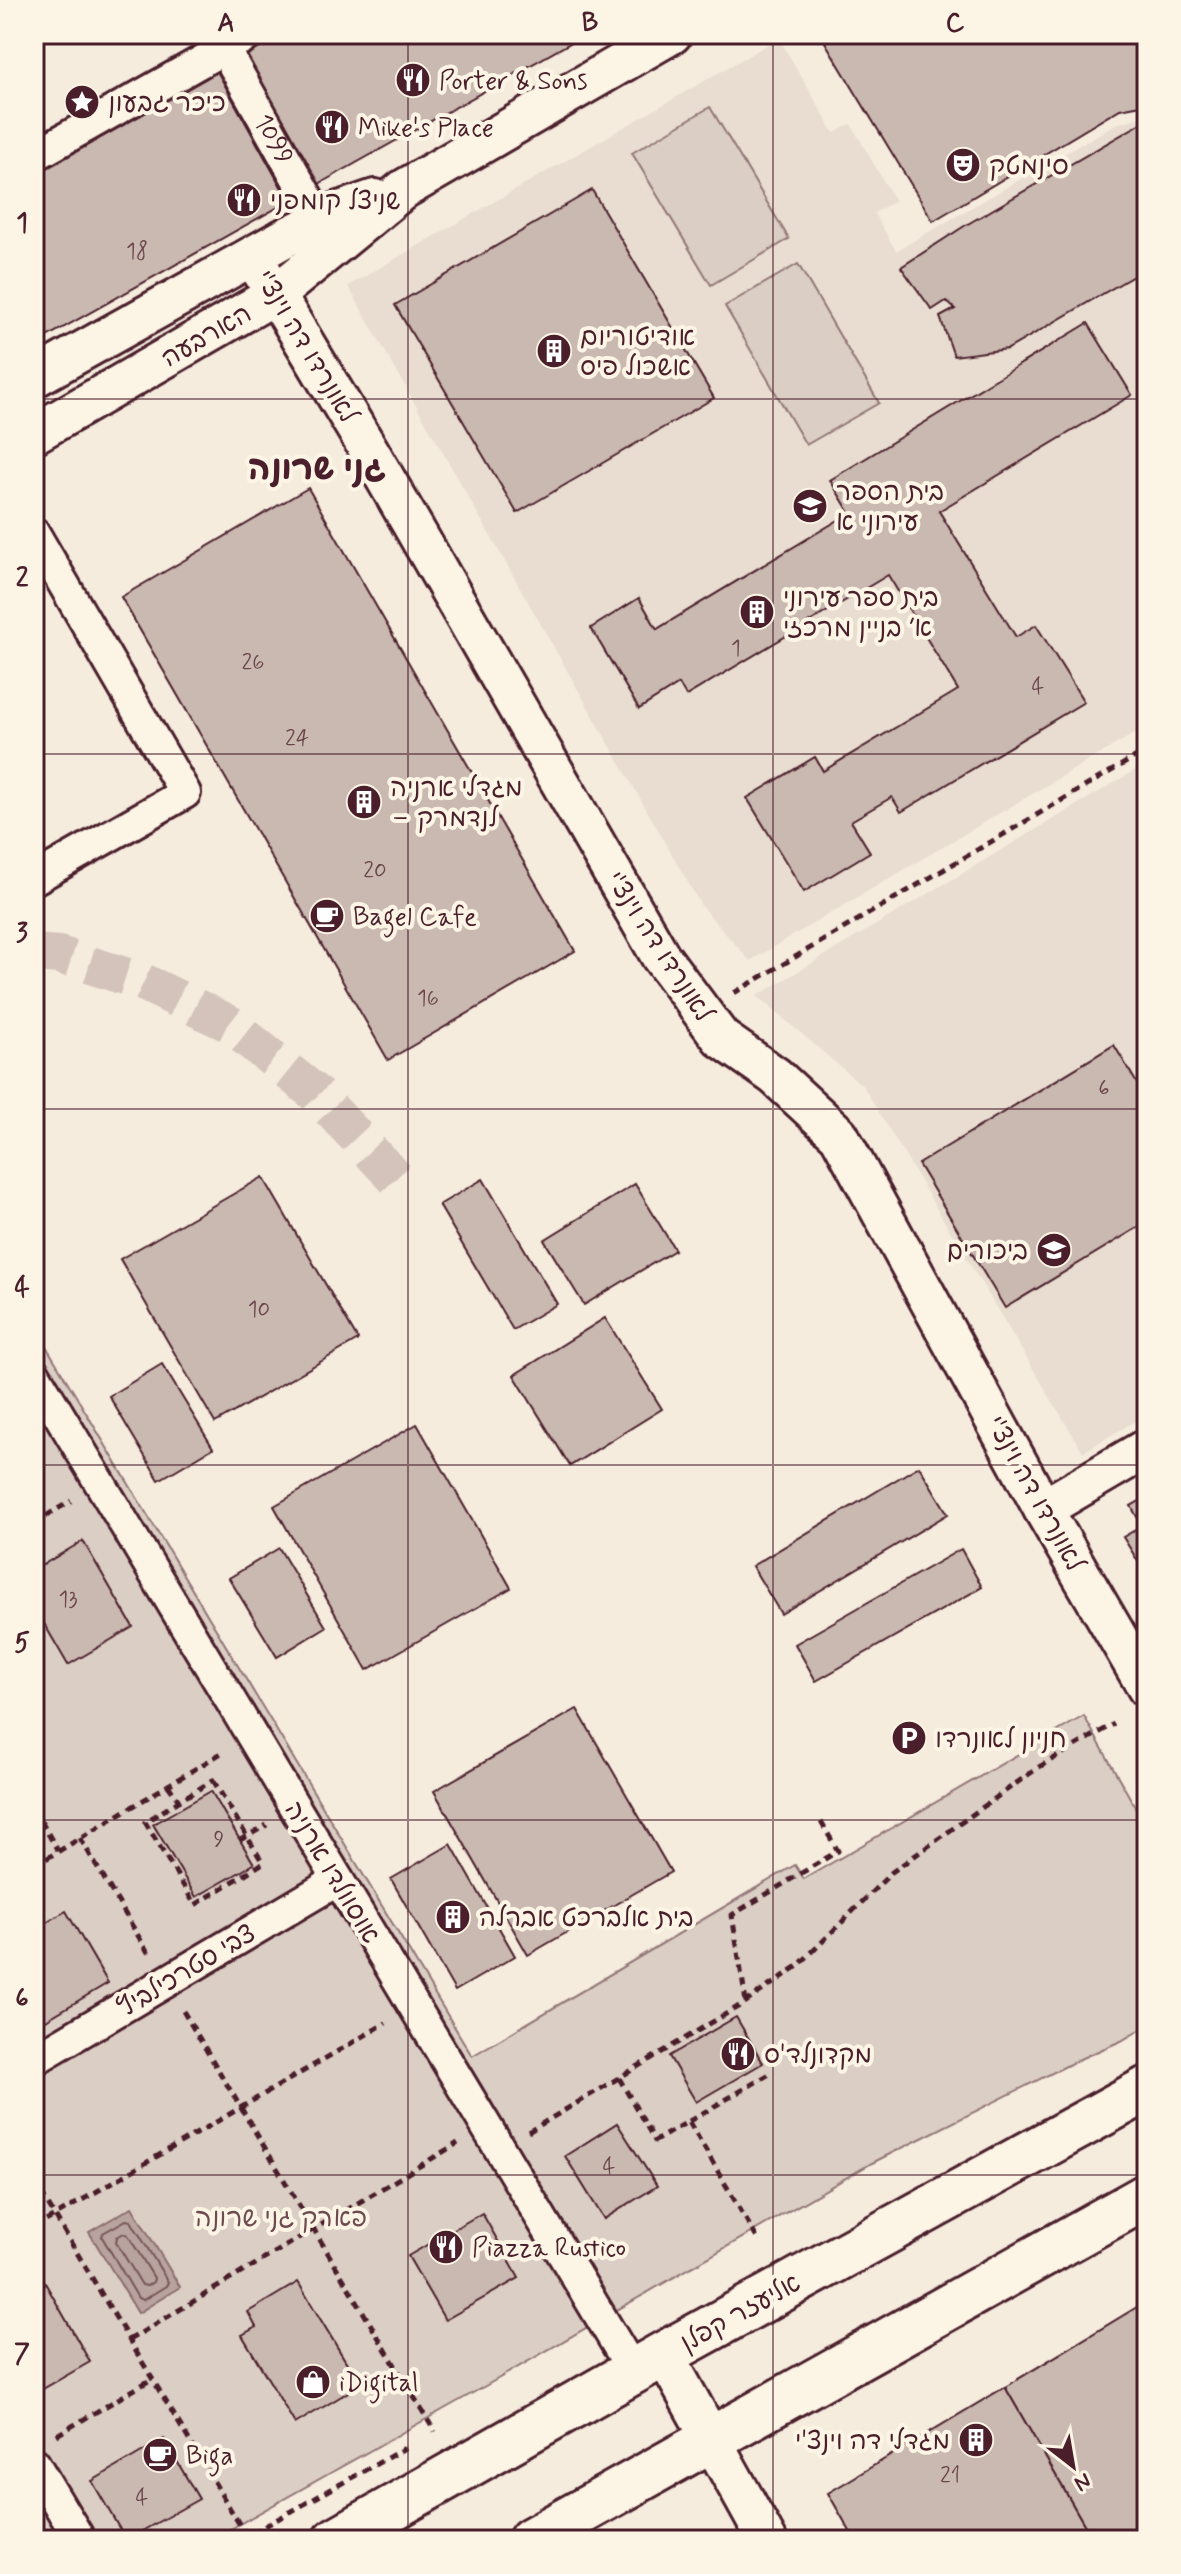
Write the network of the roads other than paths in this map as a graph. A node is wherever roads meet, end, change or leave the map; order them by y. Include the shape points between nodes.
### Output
1 (672, 34) edge
2 (230, 39) edge
3 (34, 156) edge
4 (404, 189) junction
5 (309, 200) dead end
6 (253, 257) junction
7 (276, 294) junction
8 (34, 378) edge
9 (34, 434) edge
10 (34, 533) edge
11 (34, 879) edge
12 (34, 1373) edge
13 (1147, 1448) edge
14 (1043, 1509) junction
15 (1147, 1688) edge
16 (338, 1880) junction
17 (34, 2060) edge
18 (1147, 2089) edge
19 (1147, 2196) edge
20 (648, 2363) junction
21 (713, 2439) junction
22 (41, 2452) edge
23 (80, 2540) edge
24 (336, 2540) edge
25 (531, 2540) edge
26 (767, 2540) edge

1 - 4 street, הארבעה
2 - 3 street
2 - 5 street, 1099
4 - 6 street, הארבעה via 337,212
4 - 7 street, הארבעה
6 - 7 street, לאונרדו דה וינצ'י
6 - 8 street, הארבעה
7 - 9 street, הארבעה
7 - 14 street, לאונרדו דה וינצ'י via 661,957 721,1038 775,1076 839,1135
10 - 11 street via 185,793
12 - 16 street, אוסוולדו ארניה
13 - 14 street
14 - 15 street, לאונרדו דה וינצ'י
16 - 17 street, צבי סטרכילביץ
16 - 20 street, אוסוולדו ארניה via 493,2138
18 - 20 main road, אליעזר קפלן
19 - 21 main road
20 - 21 street
20 - 24 main road, אליעזר קפלן
21 - 25 main road
21 - 26 street
22 - 23 street

